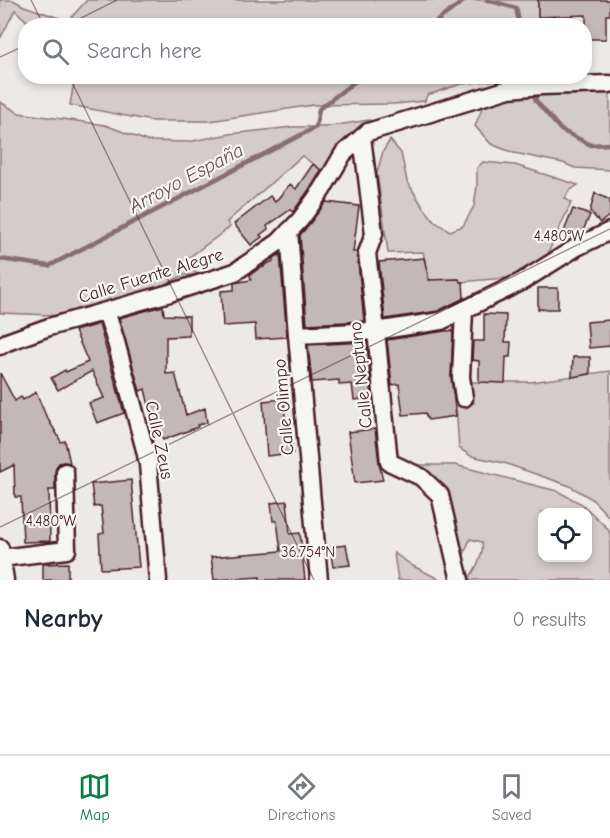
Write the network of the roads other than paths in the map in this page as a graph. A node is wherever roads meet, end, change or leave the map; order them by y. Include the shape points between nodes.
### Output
1 (610, 84) edge
2 (362, 137) junction
3 (289, 231) junction
4 (610, 231) edge
5 (464, 310) junction
6 (105, 311) junction
7 (376, 331) junction
8 (297, 335) junction
9 (0, 346) edge
10 (464, 398) dead end
11 (65, 472) dead end
12 (1, 553) edge
13 (5, 580) edge
14 (158, 580) edge
15 (319, 580) edge
16 (460, 580) edge

1 - 2 street, Calle Fuente Alegre via 509,88
2 - 3 street, Calle Fuente Alegre via 344,154 322,190
2 - 7 street, Calle Neptuno via 374,234 367,253
3 - 6 street, Calle Fuente Alegre via 235,272
3 - 8 street, Calle Olimpo
4 - 5 street
5 - 7 street via 441,321
5 - 10 street
6 - 9 street, Calle Fuente Alegre
6 - 14 street, Calle Zeus via 148,464
7 - 8 street
7 - 16 street, Calle Neptuno via 389,462 421,477 440,495
8 - 15 street, Calle Olimpo
11 - 12 street via 67,550
12 - 13 street

